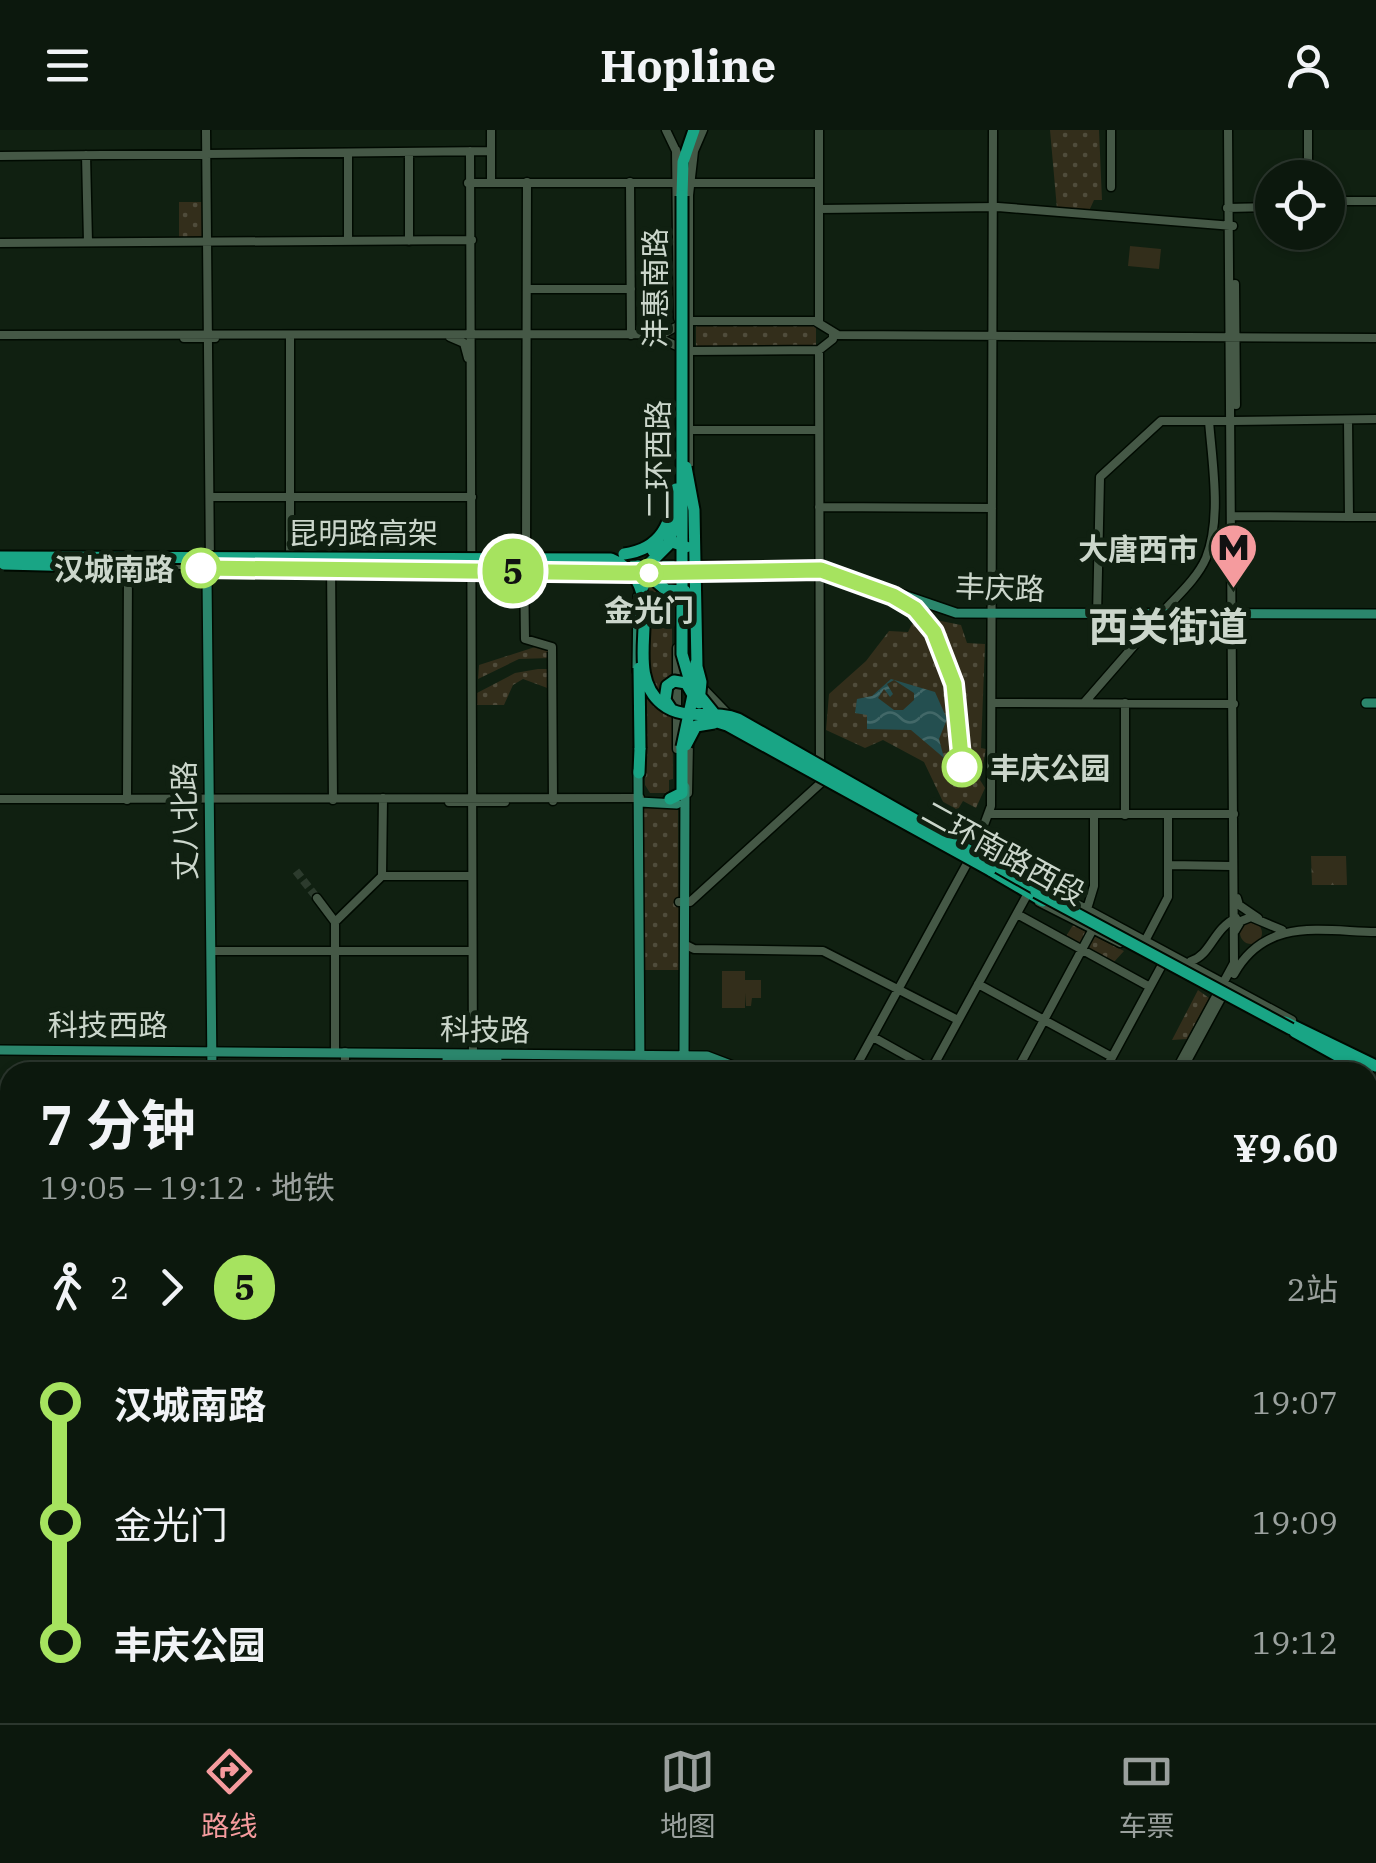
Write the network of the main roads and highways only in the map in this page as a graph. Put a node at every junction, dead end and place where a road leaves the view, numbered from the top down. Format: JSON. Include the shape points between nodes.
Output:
{"nodes":[{"id":1,"x":693,"y":135,"type":"edge"},
{"id":2,"x":684,"y":181,"type":"junction"},
{"id":3,"x":684,"y":466,"type":"junction"},
{"id":4,"x":676,"y":488,"type":"junction"},
{"id":5,"x":690,"y":552,"type":"road end"},
{"id":6,"x":624,"y":554,"type":"junction"},
{"id":7,"x":237,"y":555,"type":"dead end"},
{"id":8,"x":33,"y":557,"type":"junction"},
{"id":9,"x":552,"y":558,"type":"junction"},
{"id":10,"x":381,"y":559,"type":"junction"},
{"id":11,"x":526,"y":562,"type":"junction"},
{"id":12,"x":0,"y":563,"type":"edge"},
{"id":13,"x":210,"y":564,"type":"junction"},
{"id":14,"x":331,"y":567,"type":"junction"},
{"id":15,"x":167,"y":569,"type":"road end"},
{"id":16,"x":229,"y":569,"type":"junction"},
{"id":17,"x":638,"y":569,"type":"junction"},
{"id":18,"x":691,"y":570,"type":"junction"},
{"id":19,"x":643,"y":610,"type":"junction"},
{"id":20,"x":1376,"y":616,"type":"edge"},
{"id":21,"x":642,"y":666,"type":"joint"},
{"id":22,"x":697,"y":667,"type":"junction"},
{"id":23,"x":680,"y":713,"type":"junction"},
{"id":24,"x":681,"y":748,"type":"junction"},
{"id":25,"x":775,"y":748,"type":"junction"},
{"id":26,"x":638,"y":773,"type":"junction"},
{"id":27,"x":670,"y":799,"type":"road end"},
{"id":28,"x":640,"y":800,"type":"junction"},
{"id":29,"x":682,"y":815,"type":"junction"},
{"id":30,"x":990,"y":870,"type":"junction"},
{"id":31,"x":1036,"y":894,"type":"junction"},
{"id":32,"x":1074,"y":919,"type":"road end"},
{"id":33,"x":1097,"y":927,"type":"junction"},
{"id":34,"x":1163,"y":961,"type":"junction"},
{"id":35,"x":1211,"y":976,"type":"road end"},
{"id":36,"x":1222,"y":990,"type":"road end"},
{"id":37,"x":1322,"y":1043,"type":"junction"},
{"id":38,"x":0,"y":1052,"type":"edge"},
{"id":39,"x":214,"y":1052,"type":"junction"},
{"id":40,"x":640,"y":1059,"type":"edge"},
{"id":41,"x":683,"y":1060,"type":"edge"},
{"id":42,"x":214,"y":1062,"type":"edge"},
{"id":43,"x":728,"y":1062,"type":"edge"},
{"id":44,"x":1350,"y":1062,"type":"edge"},
{"id":45,"x":1367,"y":1062,"type":"edge"}],
"edges":[{"from":1,"to":2,"type":"highway","name":"二环西路"},
{"from":1,"to":2,"type":"highway"},
{"from":2,"to":3,"type":"highway","name":"二环西路","bridge":true},
{"from":3,"to":4,"type":"highway","bridge":true},
{"from":3,"to":18,"type":"highway","bridge":true,"via":[[694,510]]},
{"from":3,"to":25,"type":"highway","name":"二环西路","bridge":true,"via":[[690,670],[714,709]]},
{"from":4,"to":6,"type":"highway","bridge":true,"via":[[660,537]]},
{"from":4,"to":21,"type":"highway","bridge":true,"via":[[671,540],[643,572]]},
{"from":5,"to":18,"type":"main road"},
{"from":6,"to":9,"type":"highway","bridge":true},
{"from":6,"to":22,"type":"highway","bridge":true,"via":[[673,542],[689,550]]},
{"from":7,"to":10,"type":"highway","bridge":true},
{"from":8,"to":10,"type":"highway","name":"昆明路高架","bridge":true},
{"from":8,"to":12,"type":"highway","name":"昆明路高架","bridge":true},
{"from":8,"to":13,"type":"highway","bridge":true,"via":[[166,554]]},
{"from":9,"to":10,"type":"highway","name":"昆明路高架","bridge":true},
{"from":9,"to":23,"type":"highway","name":"昆明路高架","bridge":true,"via":[[611,559],[635,575],[645,602],[648,682],[661,704]]},
{"from":10,"to":11,"type":"highway","name":"昆明路高架","bridge":true},
{"from":10,"to":12,"type":"highway","name":"昆明路高架","bridge":true},
{"from":10,"to":16,"type":"highway","bridge":true},
{"from":11,"to":14,"type":"main road"},
{"from":11,"to":17,"type":"main road"},
{"from":11,"to":18,"type":"main road"},
{"from":11,"to":18,"type":"highway","bridge":true,"via":[[637,566],[675,593],[690,588]]},
{"from":11,"to":19,"type":"highway","name":"昆明路高架","bridge":true,"via":[[611,562],[636,580]]},
{"from":12,"to":15,"type":"highway","bridge":true},
{"from":13,"to":14,"type":"main road"},
{"from":13,"to":16,"type":"main road"},
{"from":13,"to":39,"type":"main road","name":"丈八北路"},
{"from":14,"to":16,"type":"main road"},
{"from":17,"to":18,"type":"main road"},
{"from":17,"to":26,"type":"main road"},
{"from":18,"to":20,"type":"main road","name":"丰庆路","via":[[818,568],[944,615]]},
{"from":18,"to":22,"type":"highway","bridge":true},
{"from":19,"to":25,"type":"highway","name":"昆明路高架","bridge":true,"via":[[644,675],[656,703]]},
{"from":19,"to":26,"type":"highway","bridge":true},
{"from":21,"to":28,"type":"main road"},
{"from":22,"to":24,"type":"highway","bridge":true,"via":[[702,693]]},
{"from":23,"to":24,"type":"highway","bridge":true,"via":[[664,698],[674,681],[693,693]]},
{"from":23,"to":31,"type":"highway","bridge":true,"via":[[738,719]]},
{"from":24,"to":25,"type":"highway","bridge":true,"via":[[692,729],[706,722]]},
{"from":24,"to":27,"type":"highway","via":[[682,793]]},
{"from":24,"to":29,"type":"main road"},
{"from":25,"to":30,"type":"highway","name":"昆明路高架","bridge":true},
{"from":25,"to":31,"type":"highway","name":"二环南路西段","bridge":true},
{"from":26,"to":28,"type":"main road"},
{"from":28,"to":29,"type":"main road","via":[[674,803]]},
{"from":28,"to":40,"type":"main road"},
{"from":29,"to":41,"type":"main road"},
{"from":30,"to":31,"type":"highway","bridge":true},
{"from":30,"to":32,"type":"highway","bridge":true},
{"from":31,"to":33,"type":"highway","name":"二环南路西段","bridge":true},
{"from":33,"to":34,"type":"highway","bridge":true},
{"from":33,"to":37,"type":"highway","name":"二环南路西段","bridge":true},
{"from":33,"to":37,"type":"highway","name":"二环南路西段","bridge":true},
{"from":34,"to":35,"type":"highway"},
{"from":34,"to":36,"type":"highway"},
{"from":37,"to":44,"type":"highway","name":"二环南路西段"},
{"from":37,"to":45,"type":"highway","name":"二环南路西段"},
{"from":38,"to":39,"type":"main road","name":"科技西路"},
{"from":39,"to":40,"type":"main road","name":"科技路"},
{"from":39,"to":42,"type":"main road","name":"丈八北路"},
{"from":40,"to":41,"type":"main road","name":"科技路"},
{"from":41,"to":43,"type":"main road","name":"科技路"}]}
